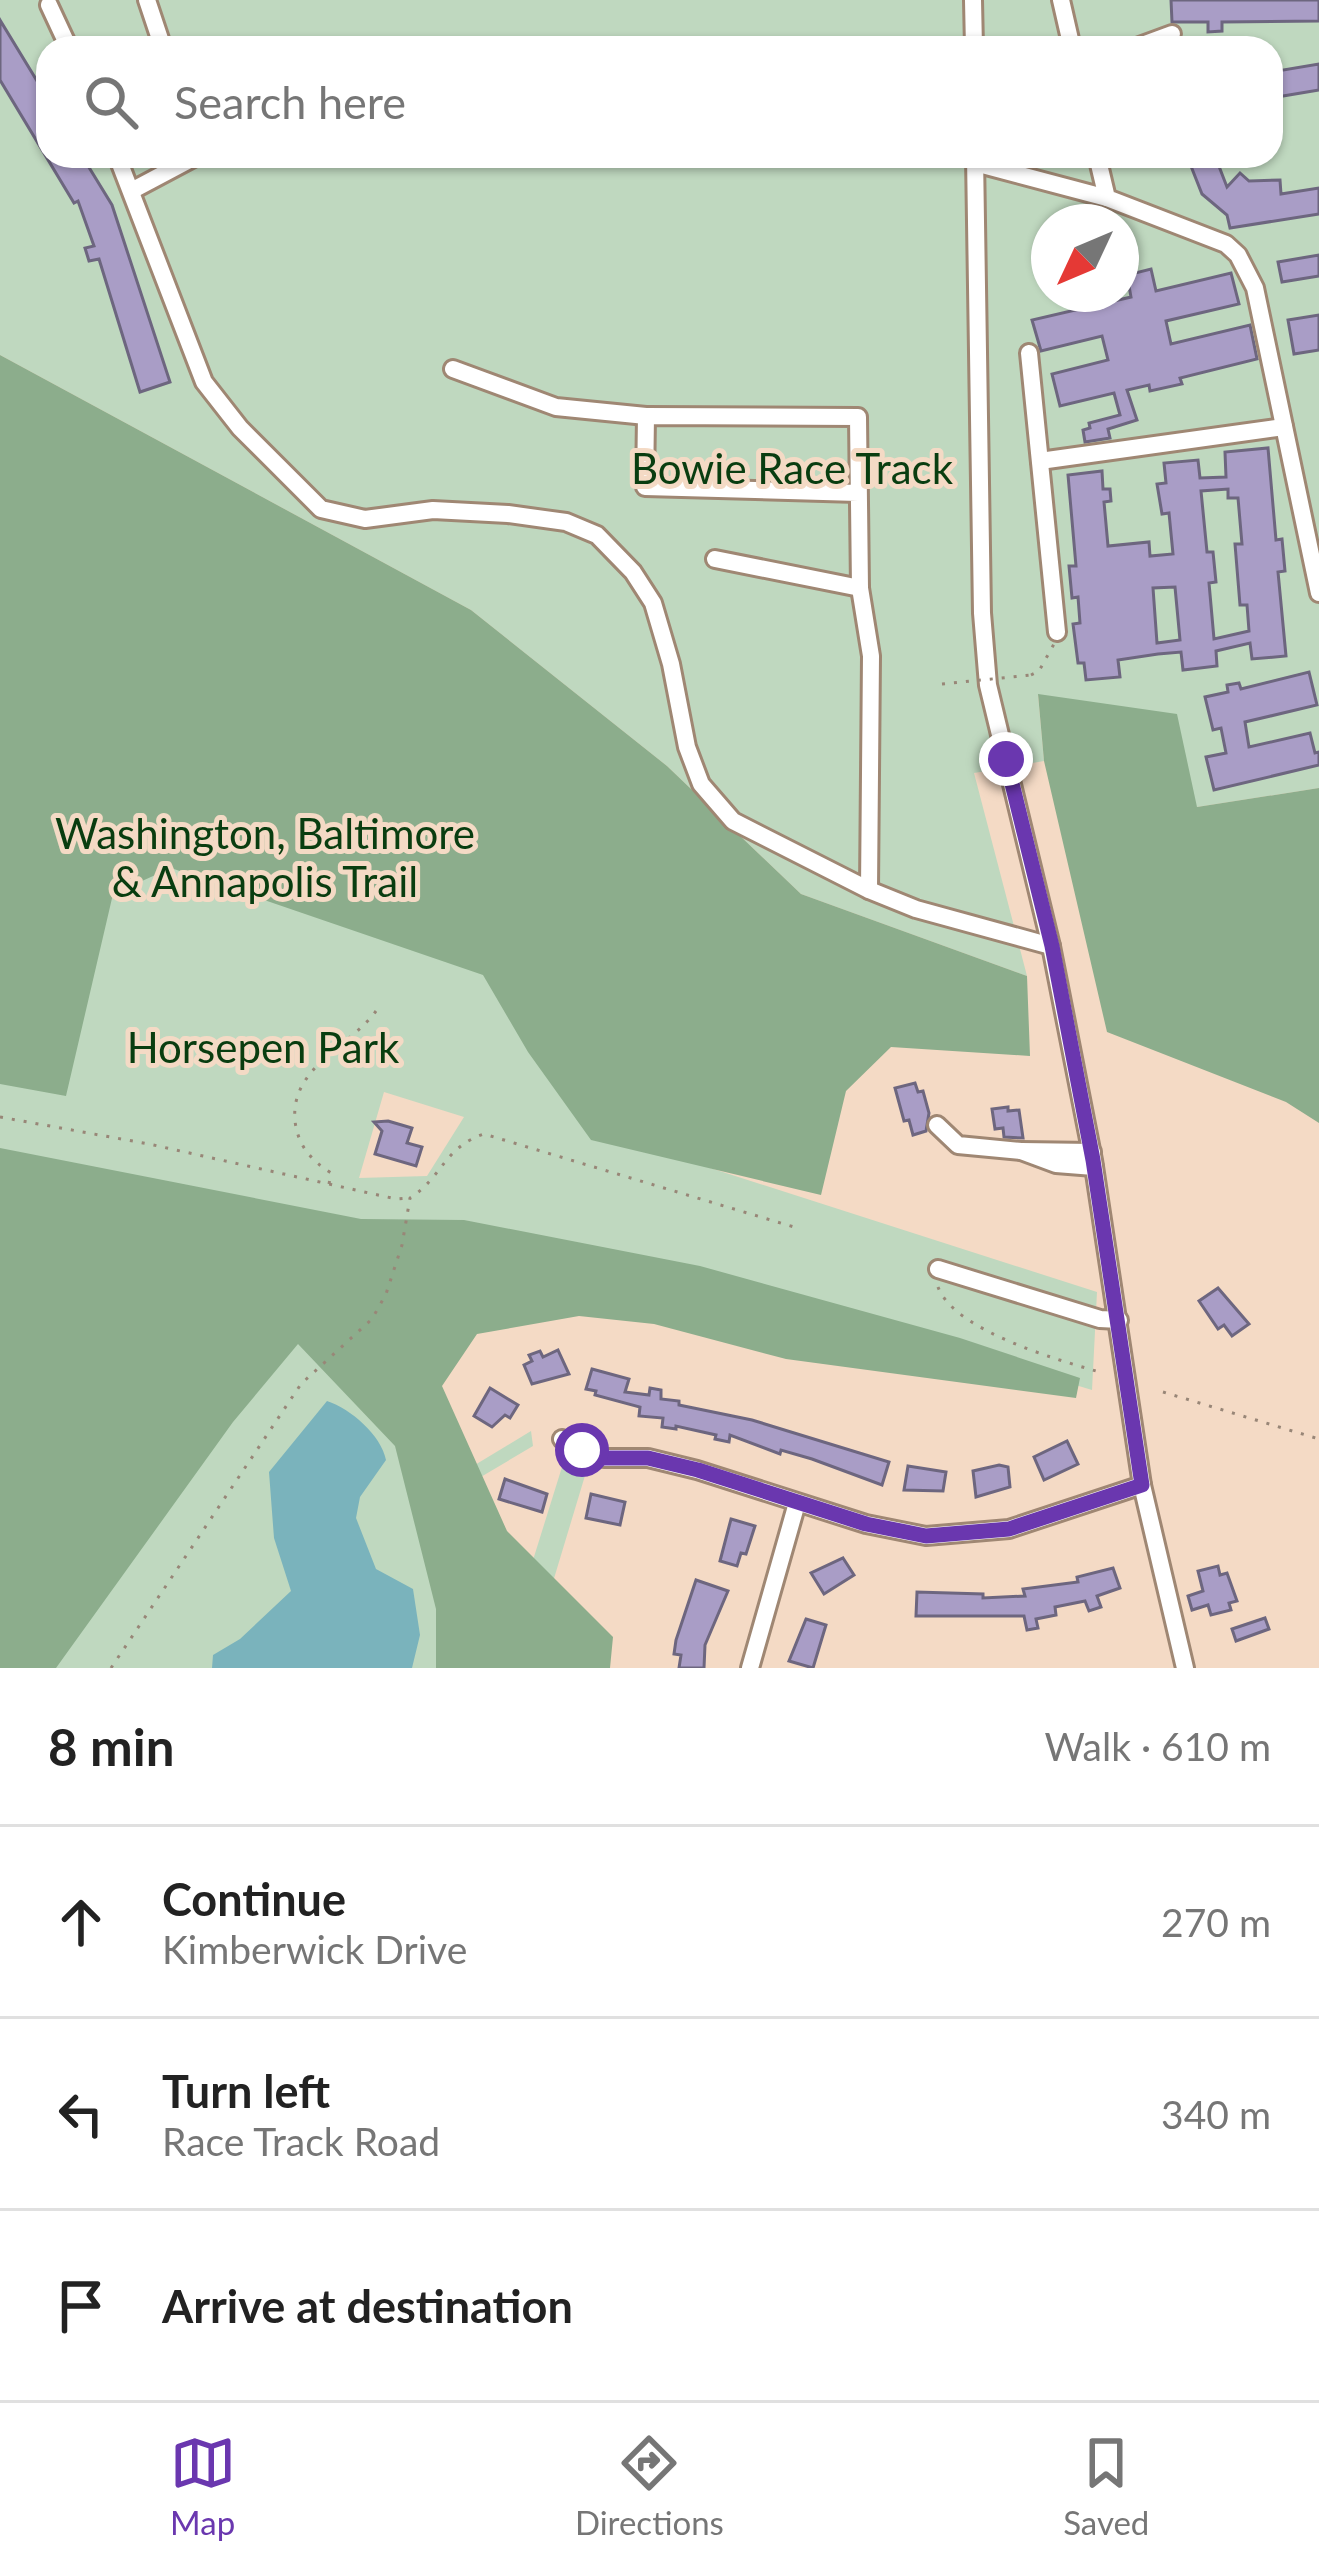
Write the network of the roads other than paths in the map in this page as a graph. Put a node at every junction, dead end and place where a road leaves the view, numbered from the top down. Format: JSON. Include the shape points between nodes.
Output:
{"nodes":[{"id":1,"x":147,"y":0,"type":"edge"},
{"id":2,"x":974,"y":0,"type":"edge"},
{"id":3,"x":1061,"y":0,"type":"edge"},
{"id":4,"x":50,"y":4,"type":"dead end"},
{"id":5,"x":1172,"y":34,"type":"dead end"},
{"id":6,"x":64,"y":36,"type":"edge"},
{"id":7,"x":160,"y":36,"type":"edge"},
{"id":8,"x":974,"y":36,"type":"edge"},
{"id":9,"x":1069,"y":36,"type":"edge"},
{"id":10,"x":1167,"y":36,"type":"edge"},
{"id":11,"x":123,"y":168,"type":"edge"},
{"id":12,"x":174,"y":168,"type":"edge"},
{"id":13,"x":975,"y":168,"type":"edge"},
{"id":14,"x":1005,"y":168,"type":"edge"},
{"id":15,"x":1100,"y":168,"type":"edge"},
{"id":16,"x":133,"y":190,"type":"junction"},
{"id":17,"x":1107,"y":198,"type":"junction"},
{"id":18,"x":1029,"y":353,"type":"dead end"},
{"id":19,"x":453,"y":369,"type":"dead end"},
{"id":20,"x":646,"y":416,"type":"junction"},
{"id":21,"x":1284,"y":427,"type":"junction"},
{"id":22,"x":1040,"y":461,"type":"junction"},
{"id":23,"x":858,"y":493,"type":"junction"},
{"id":24,"x":715,"y":559,"type":"dead end"},
{"id":25,"x":860,"y":588,"type":"junction"},
{"id":26,"x":1319,"y":593,"type":"edge"},
{"id":27,"x":1057,"y":632,"type":"road end"},
{"id":28,"x":869,"y":890,"type":"junction"},
{"id":29,"x":1052,"y":946,"type":"junction"},
{"id":30,"x":937,"y":1125,"type":"dead end"},
{"id":31,"x":1093,"y":1159,"type":"junction"},
{"id":32,"x":938,"y":1269,"type":"road end"},
{"id":33,"x":1119,"y":1320,"type":"junction"},
{"id":34,"x":562,"y":1439,"type":"dead end"},
{"id":35,"x":1142,"y":1485,"type":"junction"},
{"id":36,"x":797,"y":1503,"type":"junction"},
{"id":37,"x":750,"y":1668,"type":"edge"},
{"id":38,"x":1185,"y":1668,"type":"edge"}],
"edges":[{"from":1,"to":7,"type":"street"},
{"from":2,"to":8,"type":"street"},
{"from":3,"to":9,"type":"street"},
{"from":4,"to":6,"type":"street"},
{"from":5,"to":10,"type":"street"},
{"from":11,"to":16,"type":"street"},
{"from":12,"to":16,"type":"street"},
{"from":13,"to":29,"type":"street","via":[[985,659]]},
{"from":14,"to":17,"type":"street"},
{"from":15,"to":17,"type":"street"},
{"from":16,"to":28,"type":"street","via":[[205,382],[321,509],[365,519],[433,510],[508,514],[566,522],[608,543],[653,603],[688,747],[712,800],[747,829]]},
{"from":17,"to":21,"type":"street","via":[[1238,255],[1255,288]]},
{"from":18,"to":22,"type":"street"},
{"from":19,"to":20,"type":"street","via":[[556,407]]},
{"from":20,"to":23,"type":"street","via":[[645,487]]},
{"from":20,"to":23,"type":"street","via":[[858,417]]},
{"from":21,"to":22,"type":"street"},
{"from":21,"to":26,"type":"street"},
{"from":22,"to":27,"type":"street"},
{"from":23,"to":25,"type":"street"},
{"from":24,"to":25,"type":"street"},
{"from":25,"to":28,"type":"street","via":[[871,656]]},
{"from":28,"to":29,"type":"street"},
{"from":29,"to":31,"type":"street"},
{"from":30,"to":31,"type":"street","via":[[958,1145]]},
{"from":31,"to":33,"type":"street"},
{"from":32,"to":33,"type":"street"},
{"from":33,"to":35,"type":"street"},
{"from":34,"to":36,"type":"street","via":[[604,1458],[648,1458]]},
{"from":35,"to":36,"type":"street","via":[[1035,1522],[949,1537],[900,1533]]},
{"from":35,"to":38,"type":"street"},
{"from":36,"to":37,"type":"street"}]}
